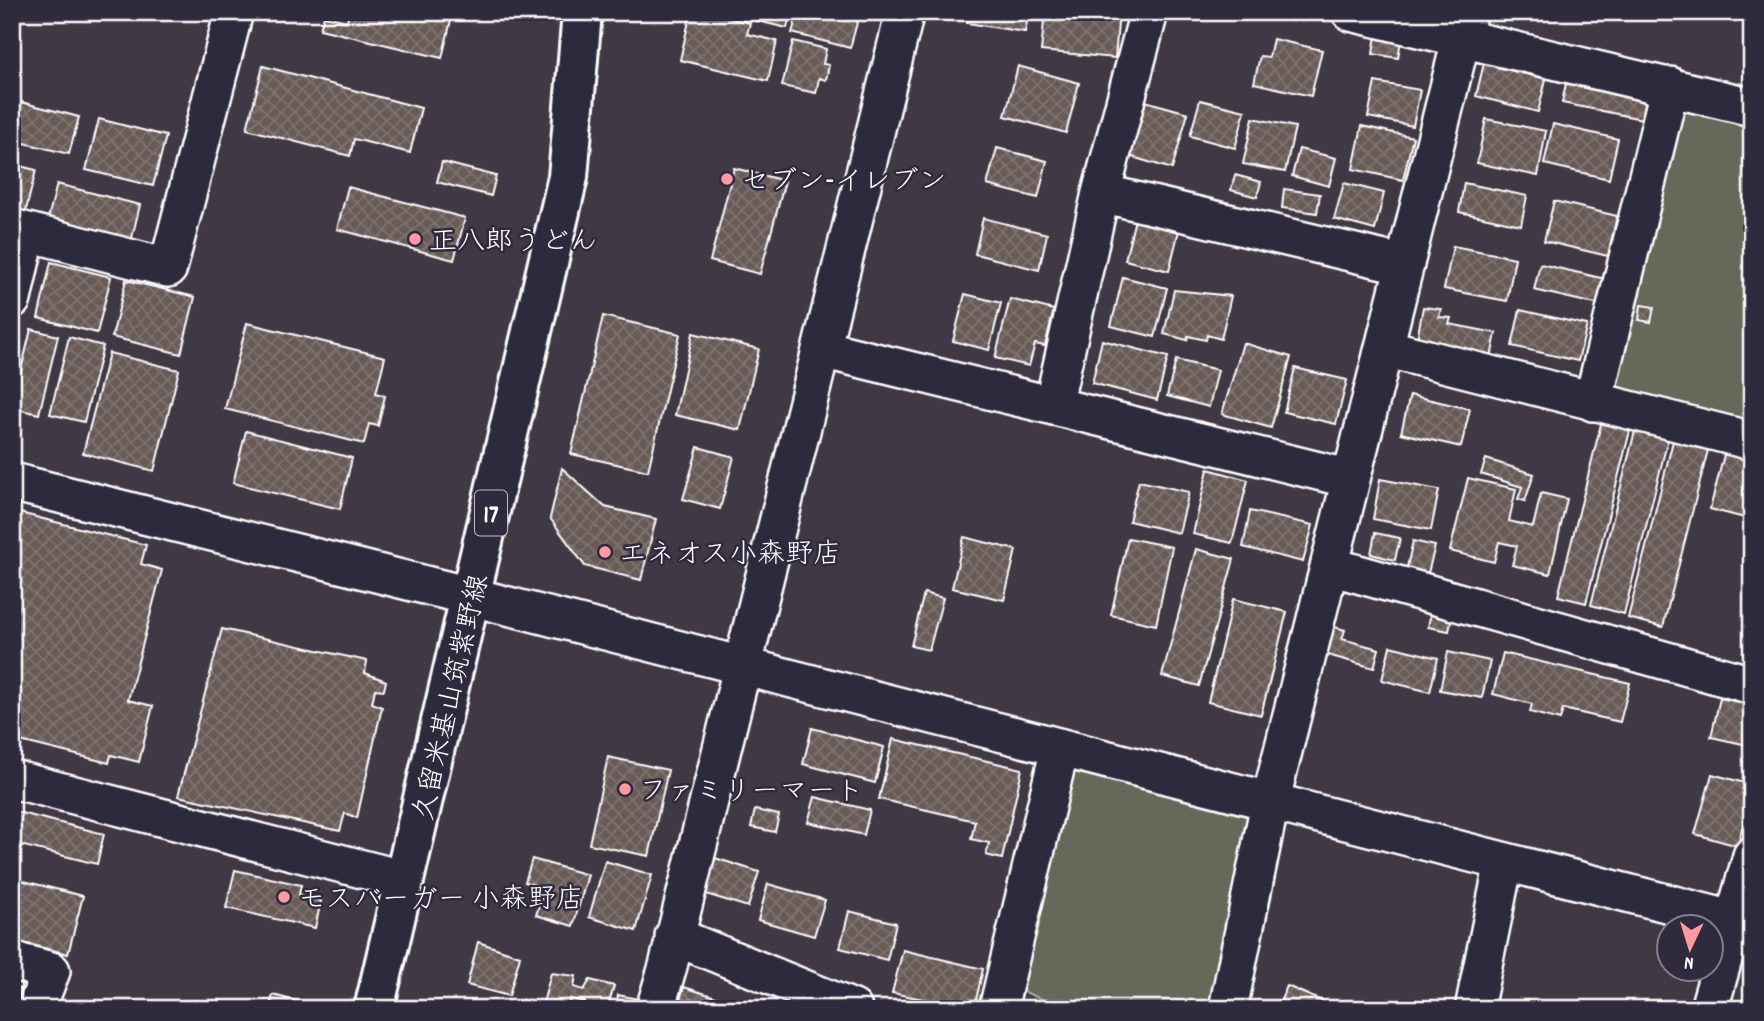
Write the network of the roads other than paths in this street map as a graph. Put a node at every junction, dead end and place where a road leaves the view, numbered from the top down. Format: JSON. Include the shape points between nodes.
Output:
{"nodes":[{"id":1,"x":234,"y":12,"type":"edge"},
{"id":2,"x":582,"y":12,"type":"edge"},
{"id":3,"x":905,"y":12,"type":"edge"},
{"id":4,"x":1149,"y":12,"type":"edge"},
{"id":5,"x":1351,"y":12,"type":"edge"},
{"id":6,"x":1465,"y":26,"type":"edge"},
{"id":7,"x":1670,"y":86,"type":"junction"},
{"id":8,"x":1752,"y":107,"type":"edge"},
{"id":9,"x":1101,"y":193,"type":"junction"},
{"id":10,"x":20,"y":230,"type":"edge"},
{"id":11,"x":1405,"y":265,"type":"junction"},
{"id":12,"x":12,"y":299,"type":"edge"},
{"id":13,"x":1384,"y":348,"type":"junction"},
{"id":14,"x":822,"y":349,"type":"junction"},
{"id":15,"x":1593,"y":402,"type":"junction"},
{"id":16,"x":1053,"y":406,"type":"junction"},
{"id":17,"x":1752,"y":441,"type":"edge"},
{"id":18,"x":1351,"y":480,"type":"junction"},
{"id":19,"x":12,"y":482,"type":"edge"},
{"id":20,"x":1330,"y":566,"type":"junction"},
{"id":21,"x":473,"y":597,"type":"junction"},
{"id":22,"x":741,"y":667,"type":"junction"},
{"id":23,"x":1752,"y":685,"type":"edge"},
{"id":24,"x":1060,"y":748,"type":"junction"},
{"id":25,"x":12,"y":779,"type":"edge"},
{"id":26,"x":1270,"y":803,"type":"junction"},
{"id":27,"x":1752,"y":856,"type":"edge"},
{"id":28,"x":1504,"y":862,"type":"junction"},
{"id":29,"x":405,"y":880,"type":"junction"},
{"id":30,"x":1743,"y":923,"type":"edge"},
{"id":31,"x":674,"y":936,"type":"junction"},
{"id":32,"x":12,"y":961,"type":"edge"},
{"id":33,"x":36,"y":1009,"type":"edge"},
{"id":34,"x":374,"y":1009,"type":"edge"},
{"id":35,"x":654,"y":1009,"type":"edge"},
{"id":36,"x":853,"y":1009,"type":"edge"},
{"id":37,"x":998,"y":1009,"type":"edge"},
{"id":38,"x":1228,"y":1009,"type":"edge"},
{"id":39,"x":1474,"y":1009,"type":"edge"},
{"id":40,"x":1709,"y":1009,"type":"edge"}],
"edges":[{"from":1,"to":10,"type":"street","via":[[168,268]]},
{"from":2,"to":21,"type":"main road","name":"久留米基山筑紫野線","number":"17","via":[[568,177]]},
{"from":3,"to":14,"type":"street"},
{"from":4,"to":9,"type":"street"},
{"from":5,"to":6,"type":"street"},
{"from":6,"to":7,"type":"street"},
{"from":6,"to":11,"type":"street"},
{"from":7,"to":8,"type":"street"},
{"from":7,"to":15,"type":"street"},
{"from":9,"to":11,"type":"street"},
{"from":9,"to":16,"type":"street"},
{"from":10,"to":12,"type":"street"},
{"from":11,"to":13,"type":"street"},
{"from":13,"to":15,"type":"street"},
{"from":13,"to":18,"type":"street"},
{"from":14,"to":16,"type":"street"},
{"from":14,"to":22,"type":"street"},
{"from":15,"to":17,"type":"street"},
{"from":16,"to":18,"type":"street"},
{"from":18,"to":20,"type":"street"},
{"from":19,"to":21,"type":"street"},
{"from":20,"to":23,"type":"street"},
{"from":20,"to":26,"type":"street"},
{"from":21,"to":22,"type":"street"},
{"from":21,"to":29,"type":"main road","name":"久留米基山筑紫野線","number":"17"},
{"from":22,"to":24,"type":"street"},
{"from":22,"to":31,"type":"street"},
{"from":24,"to":26,"type":"street"},
{"from":24,"to":37,"type":"street"},
{"from":25,"to":29,"type":"street"},
{"from":26,"to":28,"type":"street"},
{"from":26,"to":38,"type":"street"},
{"from":27,"to":30,"type":"street"},
{"from":28,"to":30,"type":"street"},
{"from":28,"to":39,"type":"street"},
{"from":29,"to":34,"type":"main road","name":"久留米基山筑紫野線","number":"17"},
{"from":30,"to":40,"type":"street"},
{"from":31,"to":35,"type":"street"},
{"from":31,"to":36,"type":"street"},
{"from":32,"to":33,"type":"street","via":[[51,971]]}]}
